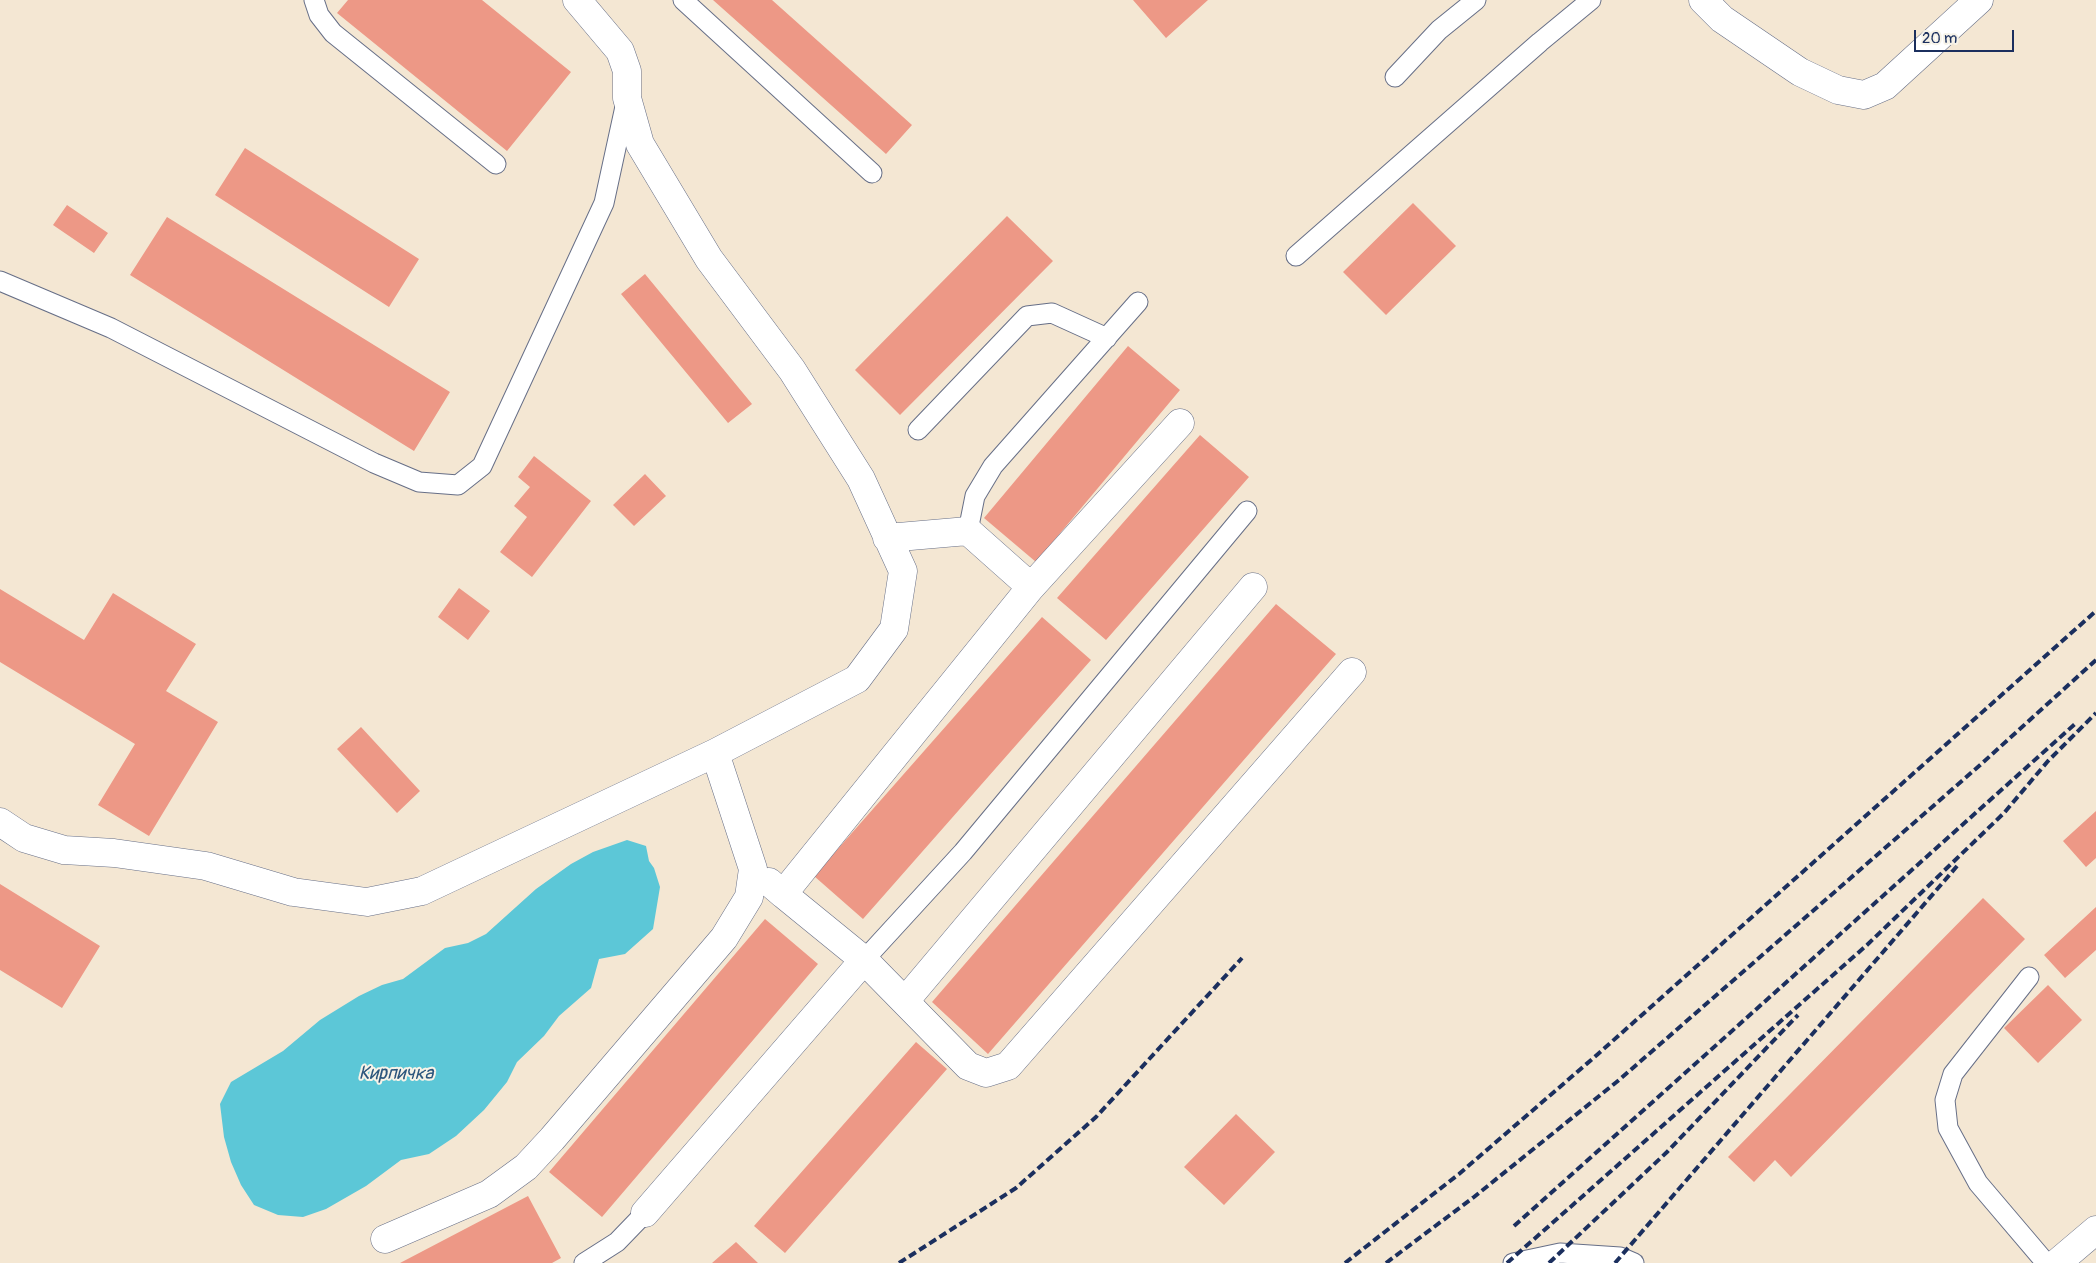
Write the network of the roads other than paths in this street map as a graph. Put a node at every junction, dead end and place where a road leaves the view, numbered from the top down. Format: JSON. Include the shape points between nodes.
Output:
{"nodes":[{"id":1,"x":314,"y":0,"type":"edge"},
{"id":2,"x":577,"y":0,"type":"edge"},
{"id":3,"x":683,"y":0,"type":"edge"},
{"id":4,"x":1476,"y":0,"type":"edge"},
{"id":5,"x":1591,"y":0,"type":"edge"},
{"id":6,"x":1703,"y":0,"type":"edge"},
{"id":7,"x":1979,"y":0,"type":"edge"},
{"id":8,"x":1395,"y":77,"type":"dead end"},
{"id":9,"x":627,"y":98,"type":"junction"},
{"id":10,"x":496,"y":164,"type":"dead end"},
{"id":11,"x":872,"y":173,"type":"dead end"},
{"id":12,"x":1296,"y":256,"type":"dead end"},
{"id":13,"x":0,"y":281,"type":"edge"},
{"id":14,"x":1138,"y":302,"type":"dead end"},
{"id":15,"x":1107,"y":338,"type":"junction"},
{"id":16,"x":1180,"y":423,"type":"dead end"},
{"id":17,"x":918,"y":430,"type":"dead end"},
{"id":18,"x":1247,"y":511,"type":"dead end"},
{"id":19,"x":968,"y":531,"type":"junction"},
{"id":20,"x":887,"y":538,"type":"junction"},
{"id":21,"x":1254,"y":586,"type":"dead end"},
{"id":22,"x":1031,"y":587,"type":"junction"},
{"id":23,"x":1352,"y":672,"type":"dead end"},
{"id":24,"x":715,"y":753,"type":"junction"},
{"id":25,"x":0,"y":822,"type":"edge"},
{"id":26,"x":753,"y":869,"type":"junction"},
{"id":27,"x":783,"y":894,"type":"junction"},
{"id":28,"x":864,"y":960,"type":"junction"},
{"id":29,"x":2029,"y":977,"type":"dead end"},
{"id":30,"x":905,"y":1001,"type":"junction"},
{"id":31,"x":645,"y":1213,"type":"joint"},
{"id":32,"x":2096,"y":1230,"type":"edge"},
{"id":33,"x":386,"y":1239,"type":"dead end"},
{"id":34,"x":584,"y":1263,"type":"edge"},
{"id":35,"x":1513,"y":1263,"type":"edge"},
{"id":36,"x":1634,"y":1263,"type":"edge"},
{"id":37,"x":2046,"y":1263,"type":"edge"},
{"id":38,"x":2057,"y":1263,"type":"edge"}],
"edges":[{"from":1,"to":10,"type":"lane","via":[[319,15],[332,33]]},
{"from":2,"to":9,"type":"street","via":[[620,51],[627,71]]},
{"from":3,"to":11,"type":"lane"},
{"from":4,"to":8,"type":"lane","via":[[1439,30]]},
{"from":5,"to":12,"type":"lane"},
{"from":6,"to":7,"type":"street","via":[[1722,19],[1800,72],[1838,90],[1864,95],[1885,86]]},
{"from":9,"to":13,"type":"lane","via":[[604,203],[482,466],[458,485],[419,482],[374,463],[111,328]]},
{"from":9,"to":20,"type":"street","via":[[640,144],[709,259],[792,370],[855,470]]},
{"from":14,"to":15,"type":"lane"},
{"from":15,"to":17,"type":"lane","via":[[1052,313],[1027,316]]},
{"from":15,"to":19,"type":"lane","via":[[993,466],[975,496]]},
{"from":16,"to":22,"type":"street"},
{"from":18,"to":28,"type":"lane","via":[[963,852]]},
{"from":19,"to":20,"type":"street"},
{"from":19,"to":22,"type":"street"},
{"from":20,"to":24,"type":"street","via":[[903,571],[894,629],[857,680]]},
{"from":21,"to":30,"type":"street"},
{"from":22,"to":27,"type":"street"},
{"from":23,"to":30,"type":"street","via":[[1008,1066],[986,1073],[968,1066]]},
{"from":24,"to":25,"type":"street","via":[[422,891],[367,902],[293,892],[206,866],[114,853],[64,850],[24,838]]},
{"from":24,"to":26,"type":"street"},
{"from":26,"to":27,"type":"street"},
{"from":26,"to":33,"type":"street","via":[[749,897],[724,938],[526,1167],[489,1194]]},
{"from":27,"to":28,"type":"street"},
{"from":28,"to":30,"type":"street"},
{"from":28,"to":31,"type":"street"},
{"from":29,"to":37,"type":"lane","via":[[1953,1074],[1945,1100],[1948,1128],[1978,1183]]},
{"from":31,"to":34,"type":"lane","via":[[617,1242]]},
{"from":32,"to":38,"type":"street"},
{"from":35,"to":36,"type":"lane","via":[[1560,1253],[1620,1257]]}]}
